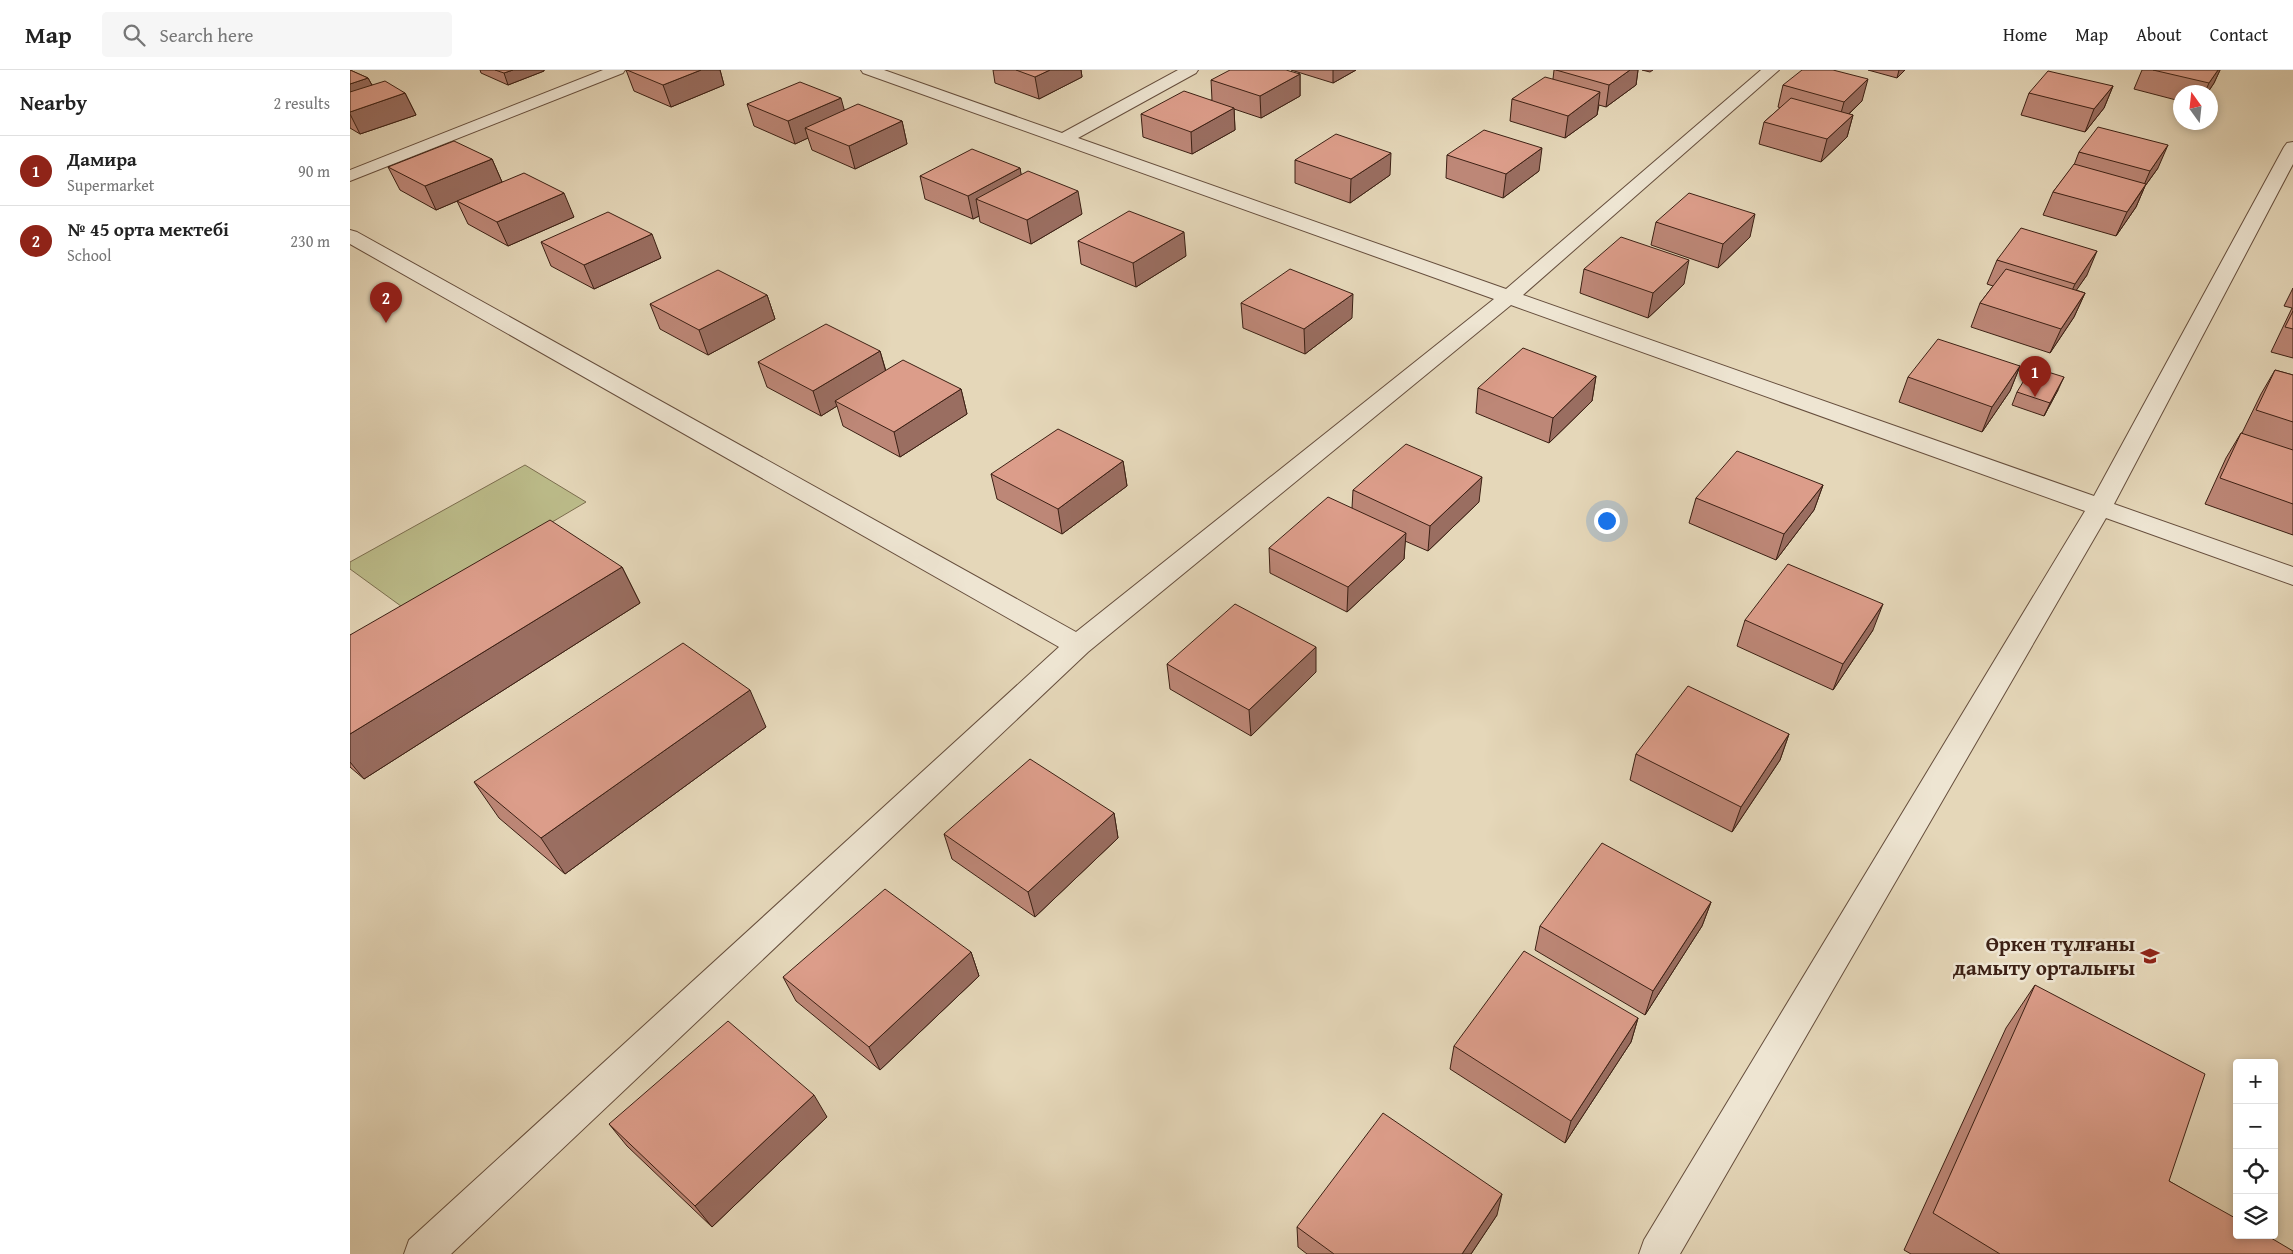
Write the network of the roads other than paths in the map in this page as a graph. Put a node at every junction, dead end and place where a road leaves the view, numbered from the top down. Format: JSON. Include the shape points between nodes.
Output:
{"nodes":[{"id":1,"x":617,"y":70,"type":"edge"},
{"id":2,"x":870,"y":70,"type":"edge"},
{"id":3,"x":1190,"y":70,"type":"edge"},
{"id":4,"x":1772,"y":70,"type":"edge"},
{"id":5,"x":1063,"y":139,"type":"junction"},
{"id":6,"x":2293,"y":147,"type":"edge"},
{"id":7,"x":350,"y":176,"type":"edge"},
{"id":8,"x":350,"y":236,"type":"edge"},
{"id":9,"x":1509,"y":297,"type":"junction"},
{"id":10,"x":2100,"y":507,"type":"junction"},
{"id":11,"x":2293,"y":576,"type":"edge"},
{"id":12,"x":1078,"y":645,"type":"junction"},
{"id":13,"x":423,"y":1254,"type":"edge"},
{"id":14,"x":1658,"y":1254,"type":"edge"}],
"edges":[{"from":1,"to":7,"type":"street"},
{"from":2,"to":5,"type":"street"},
{"from":3,"to":5,"type":"street"},
{"from":4,"to":9,"type":"street"},
{"from":5,"to":9,"type":"street"},
{"from":6,"to":10,"type":"street"},
{"from":8,"to":12,"type":"street"},
{"from":9,"to":10,"type":"street"},
{"from":9,"to":12,"type":"street"},
{"from":10,"to":11,"type":"street"},
{"from":10,"to":14,"type":"street"},
{"from":12,"to":13,"type":"street"}]}
